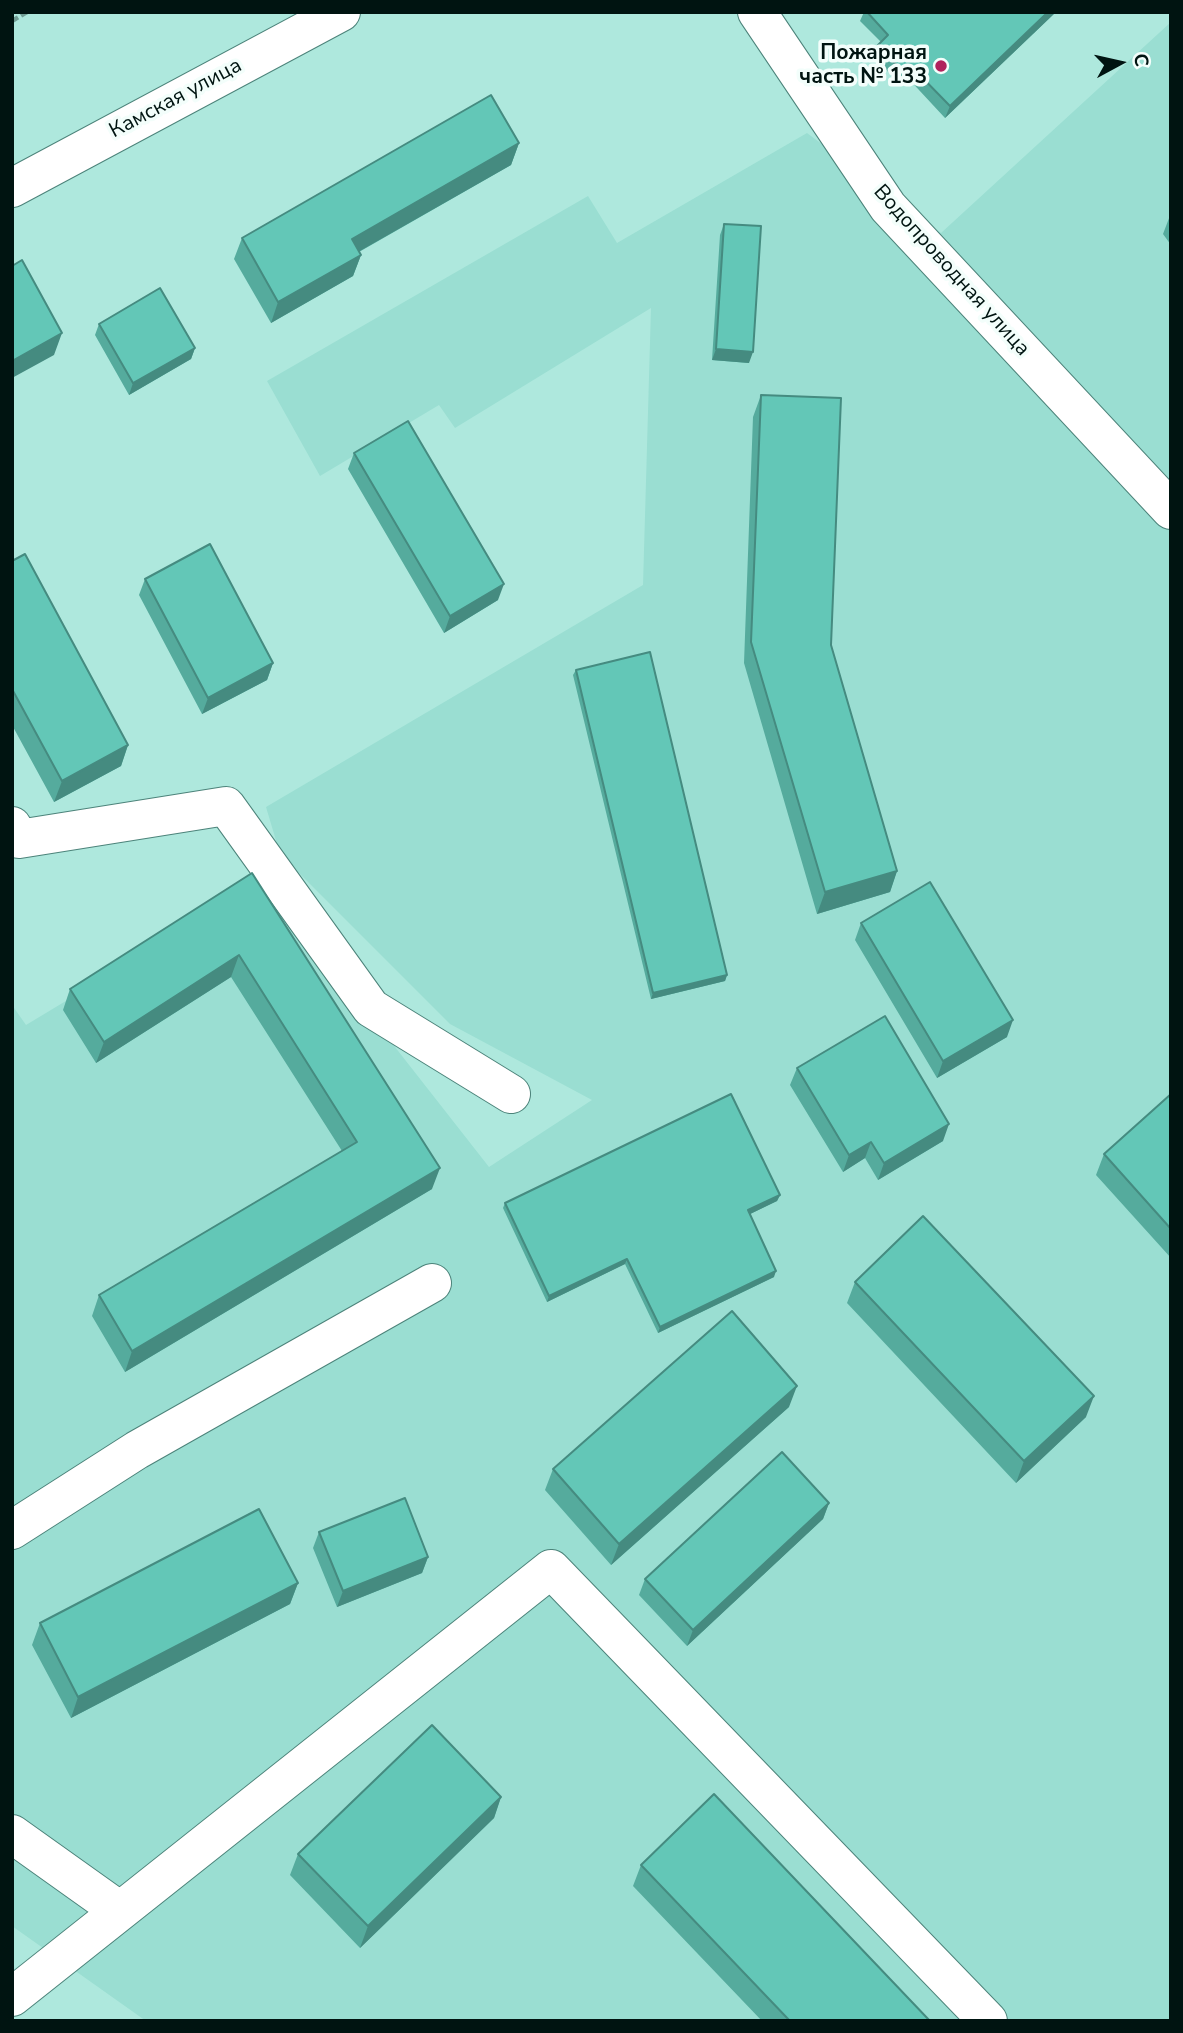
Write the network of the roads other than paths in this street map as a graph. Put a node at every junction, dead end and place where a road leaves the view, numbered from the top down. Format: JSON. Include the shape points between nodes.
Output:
{"nodes":[{"id":1,"x":341,"y":12,"type":"edge"},
{"id":2,"x":757,"y":12,"type":"edge"},
{"id":3,"x":12,"y":188,"type":"edge"},
{"id":4,"x":1171,"y":510,"type":"edge"},
{"id":5,"x":12,"y":827,"type":"edge"},
{"id":6,"x":512,"y":1094,"type":"dead end"},
{"id":7,"x":432,"y":1283,"type":"dead end"},
{"id":8,"x":12,"y":1530,"type":"edge"},
{"id":9,"x":12,"y":1833,"type":"edge"},
{"id":10,"x":120,"y":1912,"type":"junction"},
{"id":11,"x":12,"y":1997,"type":"edge"},
{"id":12,"x":988,"y":2021,"type":"edge"}],
"edges":[{"from":1,"to":3,"type":"street","name":"Камская улица"},
{"from":2,"to":4,"type":"street","name":"Водопроводная улица","via":[[888,207]]},
{"from":5,"to":6,"type":"street","via":[[19,839],[226,806],[371,1008]]},
{"from":7,"to":8,"type":"street","via":[[137,1450]]},
{"from":9,"to":10,"type":"street"},
{"from":10,"to":11,"type":"street"},
{"from":10,"to":12,"type":"street","via":[[551,1569]]}]}
